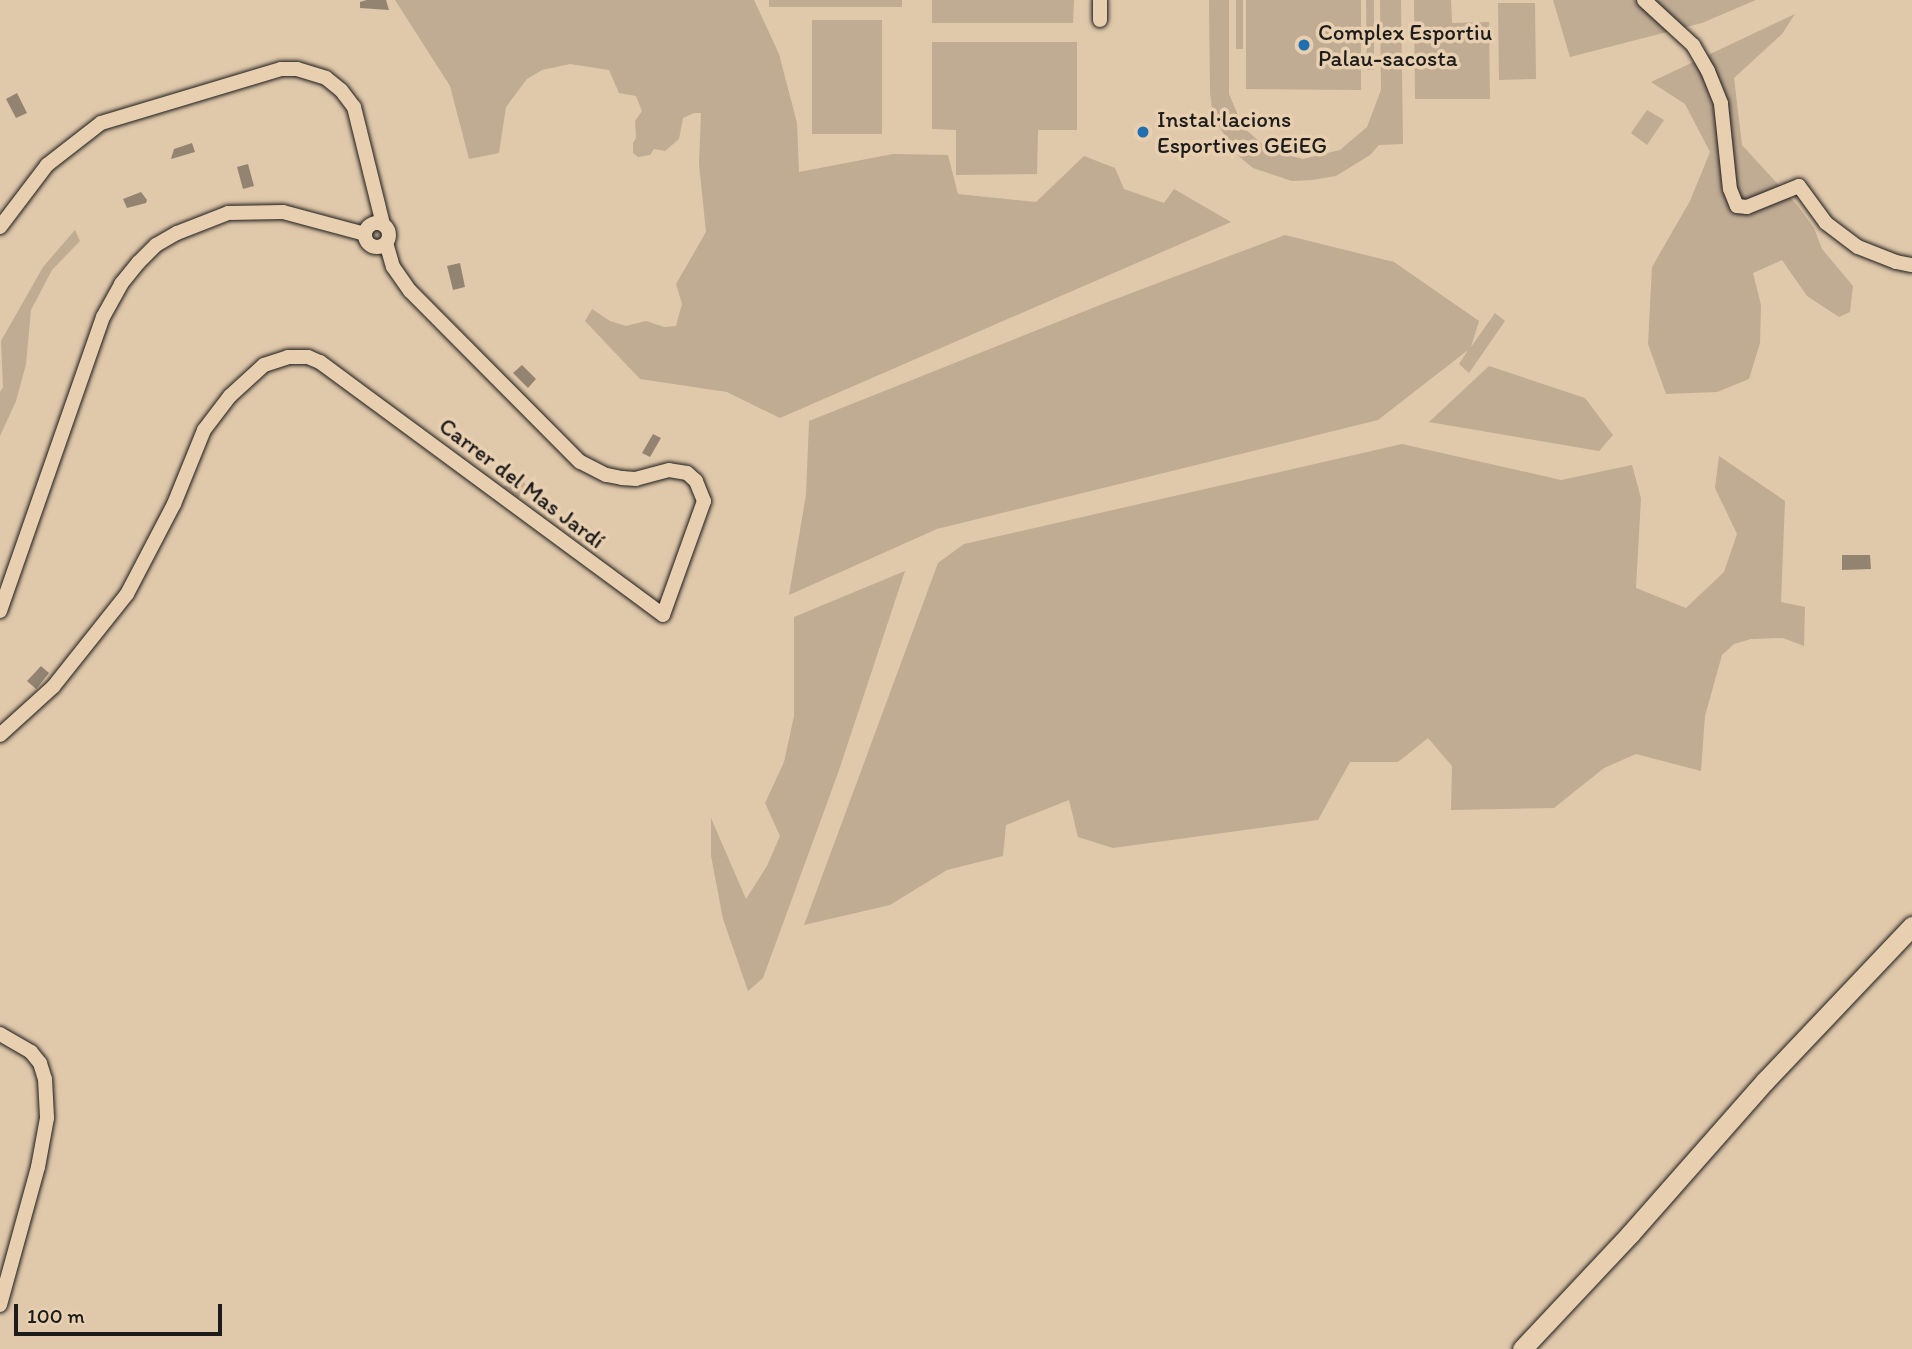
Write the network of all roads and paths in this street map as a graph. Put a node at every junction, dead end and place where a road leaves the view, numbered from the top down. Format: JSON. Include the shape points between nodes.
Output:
{"nodes":[{"id":1,"x":1100,"y":0,"type":"edge"},
{"id":2,"x":1645,"y":1,"type":"edge"},
{"id":3,"x":1100,"y":20,"type":"dead end"},
{"id":4,"x":383,"y":224,"type":"junction"},
{"id":5,"x":0,"y":227,"type":"edge"},
{"id":6,"x":365,"y":234,"type":"junction"},
{"id":7,"x":386,"y":243,"type":"junction"},
{"id":8,"x":1912,"y":265,"type":"edge"},
{"id":9,"x":0,"y":611,"type":"edge"},
{"id":10,"x":0,"y":735,"type":"edge"},
{"id":11,"x":1912,"y":926,"type":"edge"},
{"id":12,"x":4,"y":1035,"type":"edge"},
{"id":13,"x":0,"y":1305,"type":"edge"},
{"id":14,"x":1522,"y":1349,"type":"edge"}],
"edges":[{"from":1,"to":3,"type":"street"},
{"from":2,"to":8,"type":"street","via":[[1693,45],[1708,71],[1721,104],[1730,189],[1737,206],[1747,207],[1799,186],[1826,223],[1858,247]]},
{"from":4,"to":5,"type":"street","via":[[354,107],[326,78],[281,69],[101,123],[47,165]]},
{"from":4,"to":6,"type":"street","via":[[373,223]]},
{"from":4,"to":7,"type":"street","via":[[390,235]]},
{"from":6,"to":7,"type":"street","via":[[373,246]]},
{"from":6,"to":9,"type":"street","via":[[283,212],[229,213],[177,233],[139,262],[103,317]]},
{"from":7,"to":10,"type":"street","name":"Carrer del Mas Jardí","via":[[393,267],[410,291],[580,462],[622,478],[669,470],[687,473],[696,481],[704,501],[663,615],[320,362],[288,356],[264,365],[230,396],[204,430],[174,504],[127,594],[53,687]]},
{"from":11,"to":14,"type":"highway"},
{"from":12,"to":13,"type":"street","via":[[40,1063],[47,1118]]}]}
